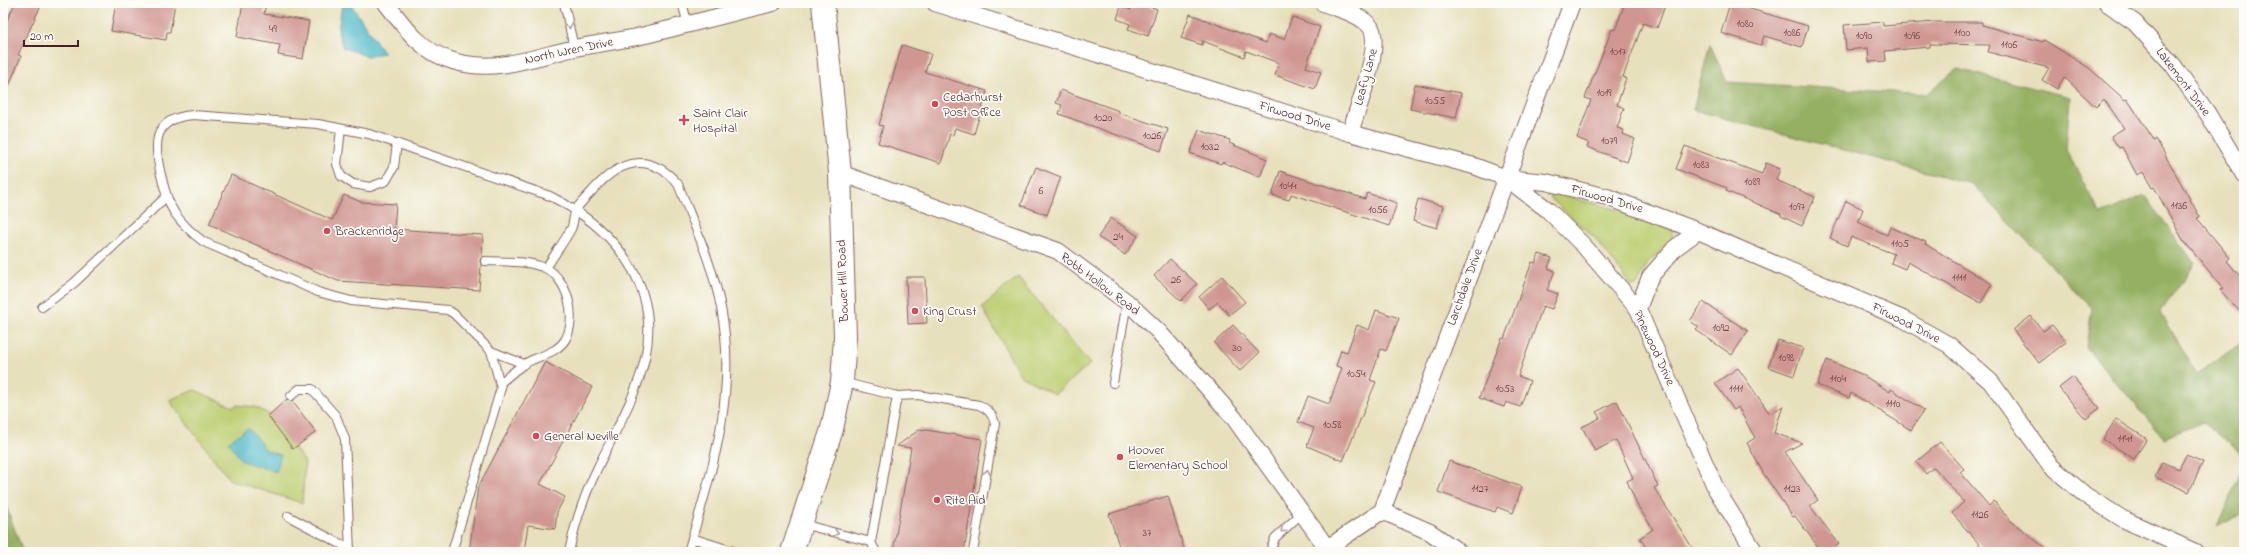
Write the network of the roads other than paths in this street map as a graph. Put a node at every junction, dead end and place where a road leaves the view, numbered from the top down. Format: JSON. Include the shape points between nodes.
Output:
{"nodes":[{"id":1,"x":386,"y":3,"type":"edge"},
{"id":2,"x":564,"y":3,"type":"edge"},
{"id":3,"x":682,"y":3,"type":"edge"},
{"id":4,"x":773,"y":3,"type":"edge"},
{"id":5,"x":823,"y":3,"type":"edge"},
{"id":6,"x":935,"y":3,"type":"edge"},
{"id":7,"x":1322,"y":3,"type":"edge"},
{"id":8,"x":1572,"y":3,"type":"edge"},
{"id":9,"x":2107,"y":3,"type":"edge"},
{"id":10,"x":688,"y":24,"type":"junction"},
{"id":11,"x":574,"y":48,"type":"junction"},
{"id":12,"x":341,"y":129,"type":"junction"},
{"id":13,"x":1350,"y":133,"type":"junction"},
{"id":14,"x":397,"y":143,"type":"junction"},
{"id":15,"x":840,"y":174,"type":"junction"},
{"id":16,"x":2244,"y":175,"type":"edge"},
{"id":17,"x":1506,"y":178,"type":"junction"},
{"id":18,"x":167,"y":196,"type":"junction"},
{"id":19,"x":576,"y":209,"type":"junction"},
{"id":20,"x":1698,"y":231,"type":"junction"},
{"id":21,"x":485,"y":261,"type":"dead end"},
{"id":22,"x":546,"y":268,"type":"junction"},
{"id":23,"x":1127,"y":302,"type":"junction"},
{"id":24,"x":42,"y":307,"type":"dead end"},
{"id":25,"x":1638,"y":309,"type":"junction"},
{"id":26,"x":491,"y":351,"type":"junction"},
{"id":27,"x":524,"y":364,"type":"junction"},
{"id":28,"x":842,"y":382,"type":"junction"},
{"id":29,"x":500,"y":383,"type":"junction"},
{"id":30,"x":1113,"y":383,"type":"dead end"},
{"id":31,"x":291,"y":396,"type":"dead end"},
{"id":32,"x":897,"y":396,"type":"junction"},
{"id":33,"x":1382,"y":511,"type":"junction"},
{"id":34,"x":1302,"y":513,"type":"junction"},
{"id":35,"x":288,"y":516,"type":"dead end"},
{"id":36,"x":802,"y":524,"type":"junction"},
{"id":37,"x":692,"y":538,"type":"junction"},
{"id":38,"x":871,"y":542,"type":"junction"},
{"id":39,"x":1329,"y":549,"type":"edge"},
{"id":40,"x":350,"y":550,"type":"edge"},
{"id":41,"x":452,"y":552,"type":"edge"},
{"id":42,"x":569,"y":552,"type":"edge"},
{"id":43,"x":688,"y":552,"type":"edge"},
{"id":44,"x":736,"y":552,"type":"edge"},
{"id":45,"x":792,"y":552,"type":"edge"},
{"id":46,"x":876,"y":552,"type":"edge"},
{"id":47,"x":973,"y":552,"type":"edge"},
{"id":48,"x":1270,"y":552,"type":"edge"},
{"id":49,"x":1459,"y":552,"type":"edge"},
{"id":50,"x":1755,"y":552,"type":"edge"},
{"id":51,"x":2196,"y":552,"type":"edge"}],
"edges":[{"from":1,"to":11,"type":"street","name":"North Wren Drive","via":[[410,34],[428,50],[452,61],[475,67],[502,66]]},
{"from":2,"to":11,"type":"lane","one_way":true},
{"from":3,"to":10,"type":"lane"},
{"from":4,"to":10,"type":"street","name":"North Wren Drive"},
{"from":5,"to":15,"type":"main road","name":"Bower Hill Road"},
{"from":6,"to":13,"type":"street","name":"Firwood Drive"},
{"from":7,"to":13,"type":"street","name":"Leafy Lane","via":[[1355,15],[1370,26],[1375,39],[1374,54]]},
{"from":8,"to":17,"type":"street","name":"Larchdale Drive"},
{"from":9,"to":16,"type":"street","name":"Lakemont Drive","via":[[2135,23],[2173,65],[2208,114]]},
{"from":10,"to":11,"type":"street","name":"North Wren Drive","via":[[636,37]]},
{"from":12,"to":14,"type":"lane"},
{"from":12,"to":14,"type":"lane","via":[[337,164],[341,176],[353,184],[370,187],[386,181],[394,167]]},
{"from":12,"to":18,"type":"lane","via":[[318,124],[181,116],[170,121],[162,129],[157,140],[155,152]]},
{"from":13,"to":17,"type":"street","name":"Firwood Drive","via":[[1474,166]]},
{"from":14,"to":19,"type":"lane","via":[[550,196]]},
{"from":15,"to":23,"type":"street","name":"Robb Hollow Road","via":[[1058,251]]},
{"from":15,"to":28,"type":"main road","name":"Bower Hill Road","via":[[845,336]]},
{"from":17,"to":20,"type":"street","name":"Firwood Drive","via":[[1546,182],[1607,197]]},
{"from":17,"to":25,"type":"street","name":"Pinewood Drive","via":[[1548,210],[1584,246]]},
{"from":17,"to":33,"type":"street","name":"Larchdale Drive"},
{"from":18,"to":24,"type":"lane","via":[[74,283]]},
{"from":18,"to":26,"type":"lane","via":[[174,212],[204,242],[318,292],[351,301],[448,310]]},
{"from":19,"to":22,"type":"lane","via":[[571,228]]},
{"from":19,"to":37,"type":"lane","via":[[615,169],[628,164],[643,163],[656,166],[678,184],[710,268],[721,308],[726,346],[725,409],[720,438]]},
{"from":19,"to":42,"type":"lane","via":[[607,234],[626,258],[641,285],[648,310],[650,333],[644,365],[631,401],[582,502]]},
{"from":20,"to":25,"type":"street","via":[[1675,248],[1650,277]]},
{"from":20,"to":51,"type":"street","name":"Firwood Drive","via":[[1903,319],[1950,345],[1991,382],[2051,466],[2085,495],[2123,519]]},
{"from":21,"to":22,"type":"lane","via":[[525,263]]},
{"from":22,"to":27,"type":"lane","via":[[558,279],[566,293],[571,308],[571,324],[565,340],[552,352]]},
{"from":23,"to":30,"type":"lane"},
{"from":23,"to":34,"type":"street","name":"Robb Hollow Road","via":[[1158,331],[1234,418]]},
{"from":25,"to":50,"type":"street","name":"Pinewood Drive","via":[[1716,489]]},
{"from":26,"to":27,"type":"lane"},
{"from":26,"to":29,"type":"lane"},
{"from":27,"to":29,"type":"lane"},
{"from":28,"to":32,"type":"lane"},
{"from":28,"to":36,"type":"main road","name":"Bower Hill Road","via":[[832,429]]},
{"from":29,"to":41,"type":"lane"},
{"from":31,"to":40,"type":"lane","via":[[299,389],[312,388],[336,416],[344,439]]},
{"from":32,"to":38,"type":"lane"},
{"from":47,"to":32,"type":"lane","one_way":true,"via":[[995,424],[994,417],[985,408],[918,395]]},
{"from":33,"to":39,"type":"street"},
{"from":33,"to":49,"type":"street","via":[[1430,532]]},
{"from":34,"to":39,"type":"street","name":"Robb Hollow Road"},
{"from":34,"to":48,"type":"lane","one_way":true,"via":[[1275,538]]},
{"from":35,"to":40,"type":"lane"},
{"from":36,"to":38,"type":"lane","one_way":true},
{"from":36,"to":45,"type":"main road","name":"Bower Hill Road"},
{"from":37,"to":43,"type":"lane"},
{"from":37,"to":44,"type":"lane"},
{"from":38,"to":46,"type":"lane"}]}
